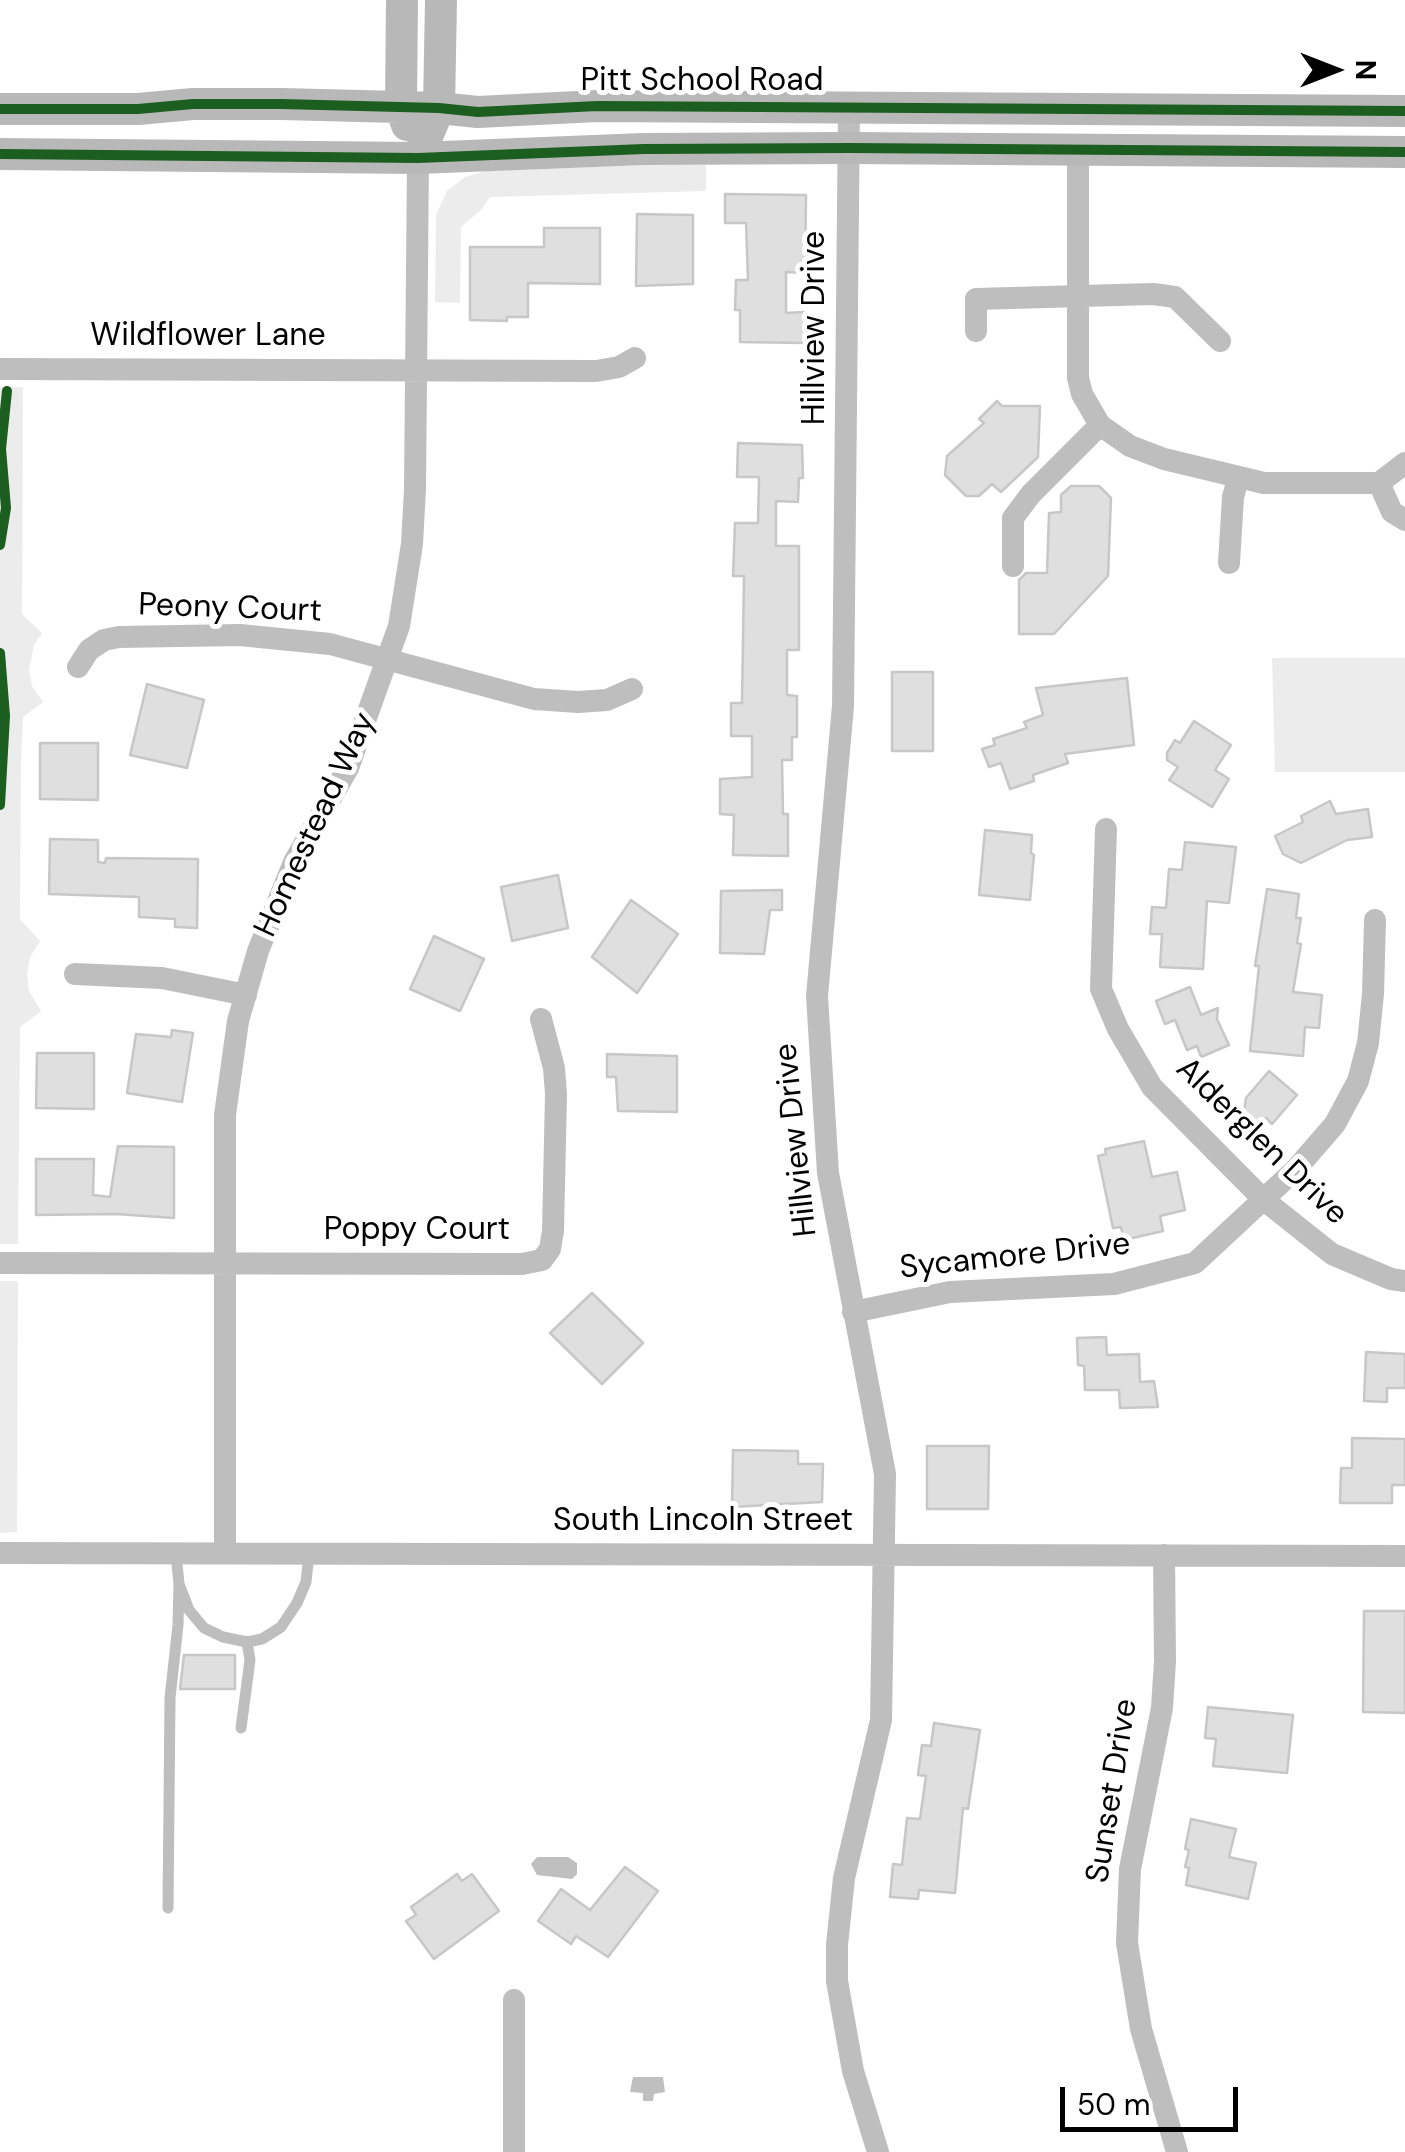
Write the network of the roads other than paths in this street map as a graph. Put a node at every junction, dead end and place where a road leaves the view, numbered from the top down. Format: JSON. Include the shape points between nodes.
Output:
{"nodes":[{"id":1,"x":402,"y":0,"type":"edge"},
{"id":2,"x":441,"y":0,"type":"edge"},
{"id":3,"x":401,"y":107,"type":"junction"},
{"id":4,"x":849,"y":107,"type":"junction"},
{"id":5,"x":440,"y":108,"type":"junction"},
{"id":6,"x":0,"y":109,"type":"edge"},
{"id":7,"x":1405,"y":110,"type":"edge"},
{"id":8,"x":849,"y":148,"type":"junction"},
{"id":9,"x":1078,"y":148,"type":"junction"},
{"id":10,"x":1405,"y":152,"type":"edge"},
{"id":11,"x":0,"y":154,"type":"edge"},
{"id":12,"x":418,"y":158,"type":"junction"},
{"id":13,"x":1076,"y":298,"type":"junction"},
{"id":14,"x":976,"y":331,"type":"dead end"},
{"id":15,"x":1220,"y":342,"type":"dead end"},
{"id":16,"x":635,"y":358,"type":"dead end"},
{"id":17,"x":0,"y":369,"type":"edge"},
{"id":18,"x":416,"y":370,"type":"junction"},
{"id":19,"x":1100,"y":424,"type":"junction"},
{"id":20,"x":1405,"y":462,"type":"edge"},
{"id":21,"x":1238,"y":479,"type":"junction"},
{"id":22,"x":1379,"y":483,"type":"junction"},
{"id":23,"x":1405,"y":520,"type":"edge"},
{"id":24,"x":1229,"y":562,"type":"dead end"},
{"id":25,"x":1013,"y":566,"type":"dead end"},
{"id":26,"x":389,"y":659,"type":"junction"},
{"id":27,"x":78,"y":666,"type":"dead end"},
{"id":28,"x":632,"y":689,"type":"dead end"},
{"id":29,"x":1106,"y":828,"type":"dead end"},
{"id":30,"x":1375,"y":920,"type":"dead end"},
{"id":31,"x":75,"y":974,"type":"dead end"},
{"id":32,"x":246,"y":995,"type":"junction"},
{"id":33,"x":541,"y":1019,"type":"dead end"},
{"id":34,"x":1264,"y":1200,"type":"junction"},
{"id":35,"x":0,"y":1263,"type":"edge"},
{"id":36,"x":227,"y":1264,"type":"junction"},
{"id":37,"x":1405,"y":1281,"type":"edge"},
{"id":38,"x":853,"y":1312,"type":"junction"},
{"id":39,"x":0,"y":1553,"type":"edge"},
{"id":40,"x":176,"y":1554,"type":"junction"},
{"id":41,"x":226,"y":1554,"type":"junction"},
{"id":42,"x":310,"y":1554,"type":"junction"},
{"id":43,"x":1164,"y":1555,"type":"junction"},
{"id":44,"x":886,"y":1556,"type":"junction"},
{"id":45,"x":1405,"y":1556,"type":"edge"},
{"id":46,"x":179,"y":1584,"type":"junction"},
{"id":47,"x":247,"y":1642,"type":"junction"},
{"id":48,"x":241,"y":1728,"type":"dead end"},
{"id":49,"x":168,"y":1908,"type":"dead end"},
{"id":50,"x":514,"y":2000,"type":"dead end"},
{"id":51,"x":514,"y":2152,"type":"edge"},
{"id":52,"x":878,"y":2152,"type":"edge"},
{"id":53,"x":1177,"y":2152,"type":"edge"}],
"edges":[{"from":1,"to":3,"type":"street","name":"Homestead Way"},
{"from":2,"to":5,"type":"street","name":"Homestead Way"},
{"from":3,"to":5,"type":"street","name":"Pitt School Road"},
{"from":3,"to":6,"type":"street","name":"Pitt School Road"},
{"from":3,"to":12,"type":"street","name":"Homestead Way"},
{"from":4,"to":5,"type":"street","name":"Pitt School Road"},
{"from":4,"to":7,"type":"street","name":"Pitt School Road"},
{"from":4,"to":8,"type":"street","name":"Hillview Drive"},
{"from":5,"to":12,"type":"street","name":"Homestead Way"},
{"from":8,"to":9,"type":"street","name":"Pitt School Road"},
{"from":8,"to":12,"type":"street","name":"Pitt School Road"},
{"from":8,"to":38,"type":"street","name":"Hillview Drive","via":[[843,706],[818,996],[828,1174]]},
{"from":9,"to":10,"type":"street","name":"Pitt School Road"},
{"from":9,"to":13,"type":"street"},
{"from":11,"to":12,"type":"street","name":"Pitt School Road"},
{"from":12,"to":18,"type":"street","name":"Homestead Way"},
{"from":13,"to":14,"type":"street","via":[[976,299]]},
{"from":13,"to":15,"type":"street","via":[[1175,297]]},
{"from":13,"to":19,"type":"street","via":[[1078,378]]},
{"from":16,"to":18,"type":"street","name":"Wildflower Lane","via":[[596,371]]},
{"from":17,"to":18,"type":"street","name":"Wildflower Lane"},
{"from":18,"to":26,"type":"street","name":"Homestead Way","via":[[412,544]]},
{"from":19,"to":21,"type":"street","via":[[1164,460]]},
{"from":19,"to":25,"type":"street","via":[[1013,518]]},
{"from":20,"to":22,"type":"street"},
{"from":21,"to":22,"type":"street"},
{"from":21,"to":24,"type":"street"},
{"from":22,"to":23,"type":"street","via":[[1392,512]]},
{"from":26,"to":27,"type":"street","name":"Peony Court","via":[[273,636],[119,637],[89,650]]},
{"from":26,"to":28,"type":"street","name":"Peony Court","via":[[534,699],[608,700]]},
{"from":26,"to":32,"type":"street","name":"Homestead Way","via":[[348,768],[275,904]]},
{"from":29,"to":34,"type":"street","name":"Alderglen Drive","via":[[1101,990],[1152,1087]]},
{"from":30,"to":34,"type":"street","name":"Sycamore Drive","via":[[1368,1044],[1358,1081],[1335,1124]]},
{"from":31,"to":32,"type":"street","via":[[162,978]]},
{"from":32,"to":36,"type":"street","name":"Homestead Way","via":[[225,1115]]},
{"from":33,"to":36,"type":"street","name":"Poppy Court","via":[[556,1094],[553,1231],[542,1260]]},
{"from":34,"to":37,"type":"street","name":"Alderglen Drive","via":[[1332,1254]]},
{"from":34,"to":38,"type":"street","name":"Sycamore Drive","via":[[1195,1263],[1114,1284],[950,1292]]},
{"from":35,"to":36,"type":"street"},
{"from":36,"to":41,"type":"street","name":"Homestead Way"},
{"from":38,"to":44,"type":"street","name":"Hillview Drive","via":[[885,1474]]},
{"from":39,"to":40,"type":"street","name":"South Lincoln Street"},
{"from":40,"to":41,"type":"street","name":"South Lincoln Street"},
{"from":40,"to":46,"type":"lane"},
{"from":41,"to":42,"type":"street","name":"South Lincoln Street"},
{"from":42,"to":44,"type":"street","name":"South Lincoln Street"},
{"from":42,"to":47,"type":"lane","via":[[302,1592],[281,1627]]},
{"from":43,"to":44,"type":"street","name":"South Lincoln Street"},
{"from":43,"to":45,"type":"street","name":"South Lincoln Street"},
{"from":43,"to":53,"type":"street","name":"Sunset Drive","via":[[1162,1708],[1130,1869],[1128,1943],[1141,2029]]},
{"from":44,"to":52,"type":"street","name":"Hillview Drive","via":[[881,1720],[844,1878],[836,1945],[853,2072]]},
{"from":46,"to":47,"type":"lane","via":[[188,1610],[204,1628]]},
{"from":46,"to":49,"type":"lane","via":[[170,1698]]},
{"from":47,"to":48,"type":"lane"},
{"from":50,"to":51,"type":"street"}]}
